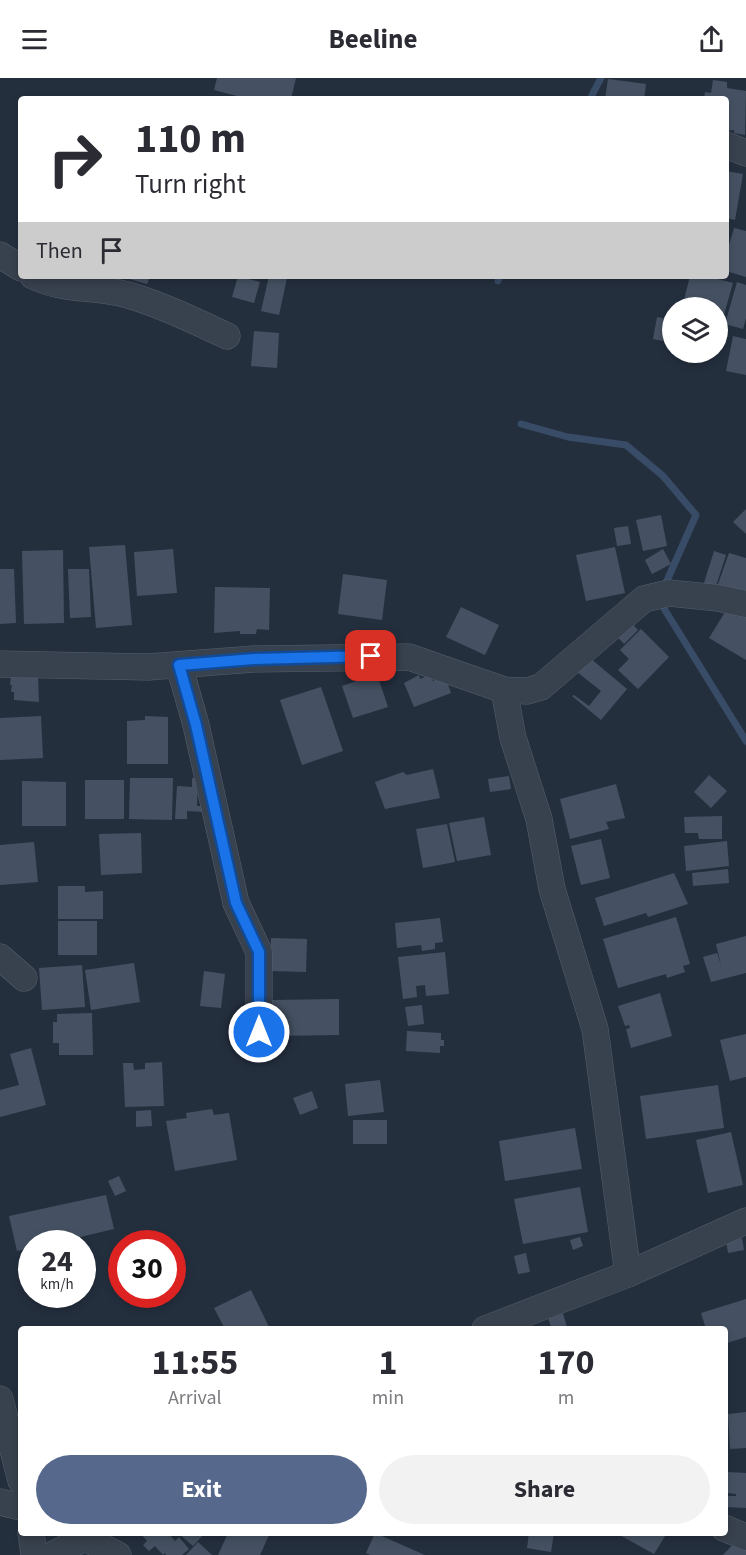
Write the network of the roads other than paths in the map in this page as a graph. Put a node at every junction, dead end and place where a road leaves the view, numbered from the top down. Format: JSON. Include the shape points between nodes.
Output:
{"nodes":[{"id":1,"x":729,"y":146,"type":"edge"},
{"id":2,"x":746,"y":153,"type":"edge"},
{"id":3,"x":0,"y":255,"type":"edge"},
{"id":4,"x":18,"y":266,"type":"edge"},
{"id":5,"x":40,"y":279,"type":"edge"},
{"id":6,"x":227,"y":336,"type":"dead end"},
{"id":7,"x":746,"y":604,"type":"edge"},
{"id":8,"x":0,"y":664,"type":"edge"},
{"id":9,"x":179,"y":665,"type":"junction"},
{"id":10,"x":504,"y":690,"type":"junction"},
{"id":11,"x":0,"y":957,"type":"edge"},
{"id":12,"x":24,"y":978,"type":"dead end"},
{"id":13,"x":259,"y":1032,"type":"dead end"},
{"id":14,"x":746,"y":1221,"type":"edge"},
{"id":15,"x":628,"y":1274,"type":"junction"},
{"id":16,"x":493,"y":1326,"type":"edge"},
{"id":17,"x":0,"y":1399,"type":"edge"},
{"id":18,"x":18,"y":1469,"type":"edge"},
{"id":19,"x":0,"y":1502,"type":"edge"},
{"id":20,"x":18,"y":1506,"type":"edge"},
{"id":21,"x":728,"y":1530,"type":"edge"},
{"id":22,"x":31,"y":1536,"type":"edge"},
{"id":23,"x":89,"y":1536,"type":"edge"},
{"id":24,"x":746,"y":1537,"type":"edge"},
{"id":25,"x":34,"y":1555,"type":"edge"},
{"id":26,"x":52,"y":1555,"type":"edge"},
{"id":27,"x":118,"y":1555,"type":"edge"}],
"edges":[{"from":1,"to":2,"type":"street"},
{"from":3,"to":4,"type":"street"},
{"from":5,"to":6,"type":"street","via":[[55,285],[126,295]]},
{"from":7,"to":10,"type":"street","via":[[669,592],[658,594],[644,599],[541,687]]},
{"from":8,"to":9,"type":"street"},
{"from":9,"to":10,"type":"street","via":[[409,657]]},
{"from":9,"to":13,"type":"street","via":[[236,903],[259,952]]},
{"from":10,"to":15,"type":"street","via":[[513,738],[539,819],[552,889],[594,1029]]},
{"from":11,"to":12,"type":"street"},
{"from":14,"to":15,"type":"street"},
{"from":15,"to":16,"type":"street"},
{"from":17,"to":18,"type":"street"},
{"from":19,"to":20,"type":"street"},
{"from":21,"to":24,"type":"street"},
{"from":22,"to":25,"type":"street"},
{"from":23,"to":26,"type":"street"},
{"from":23,"to":27,"type":"street"}]}
